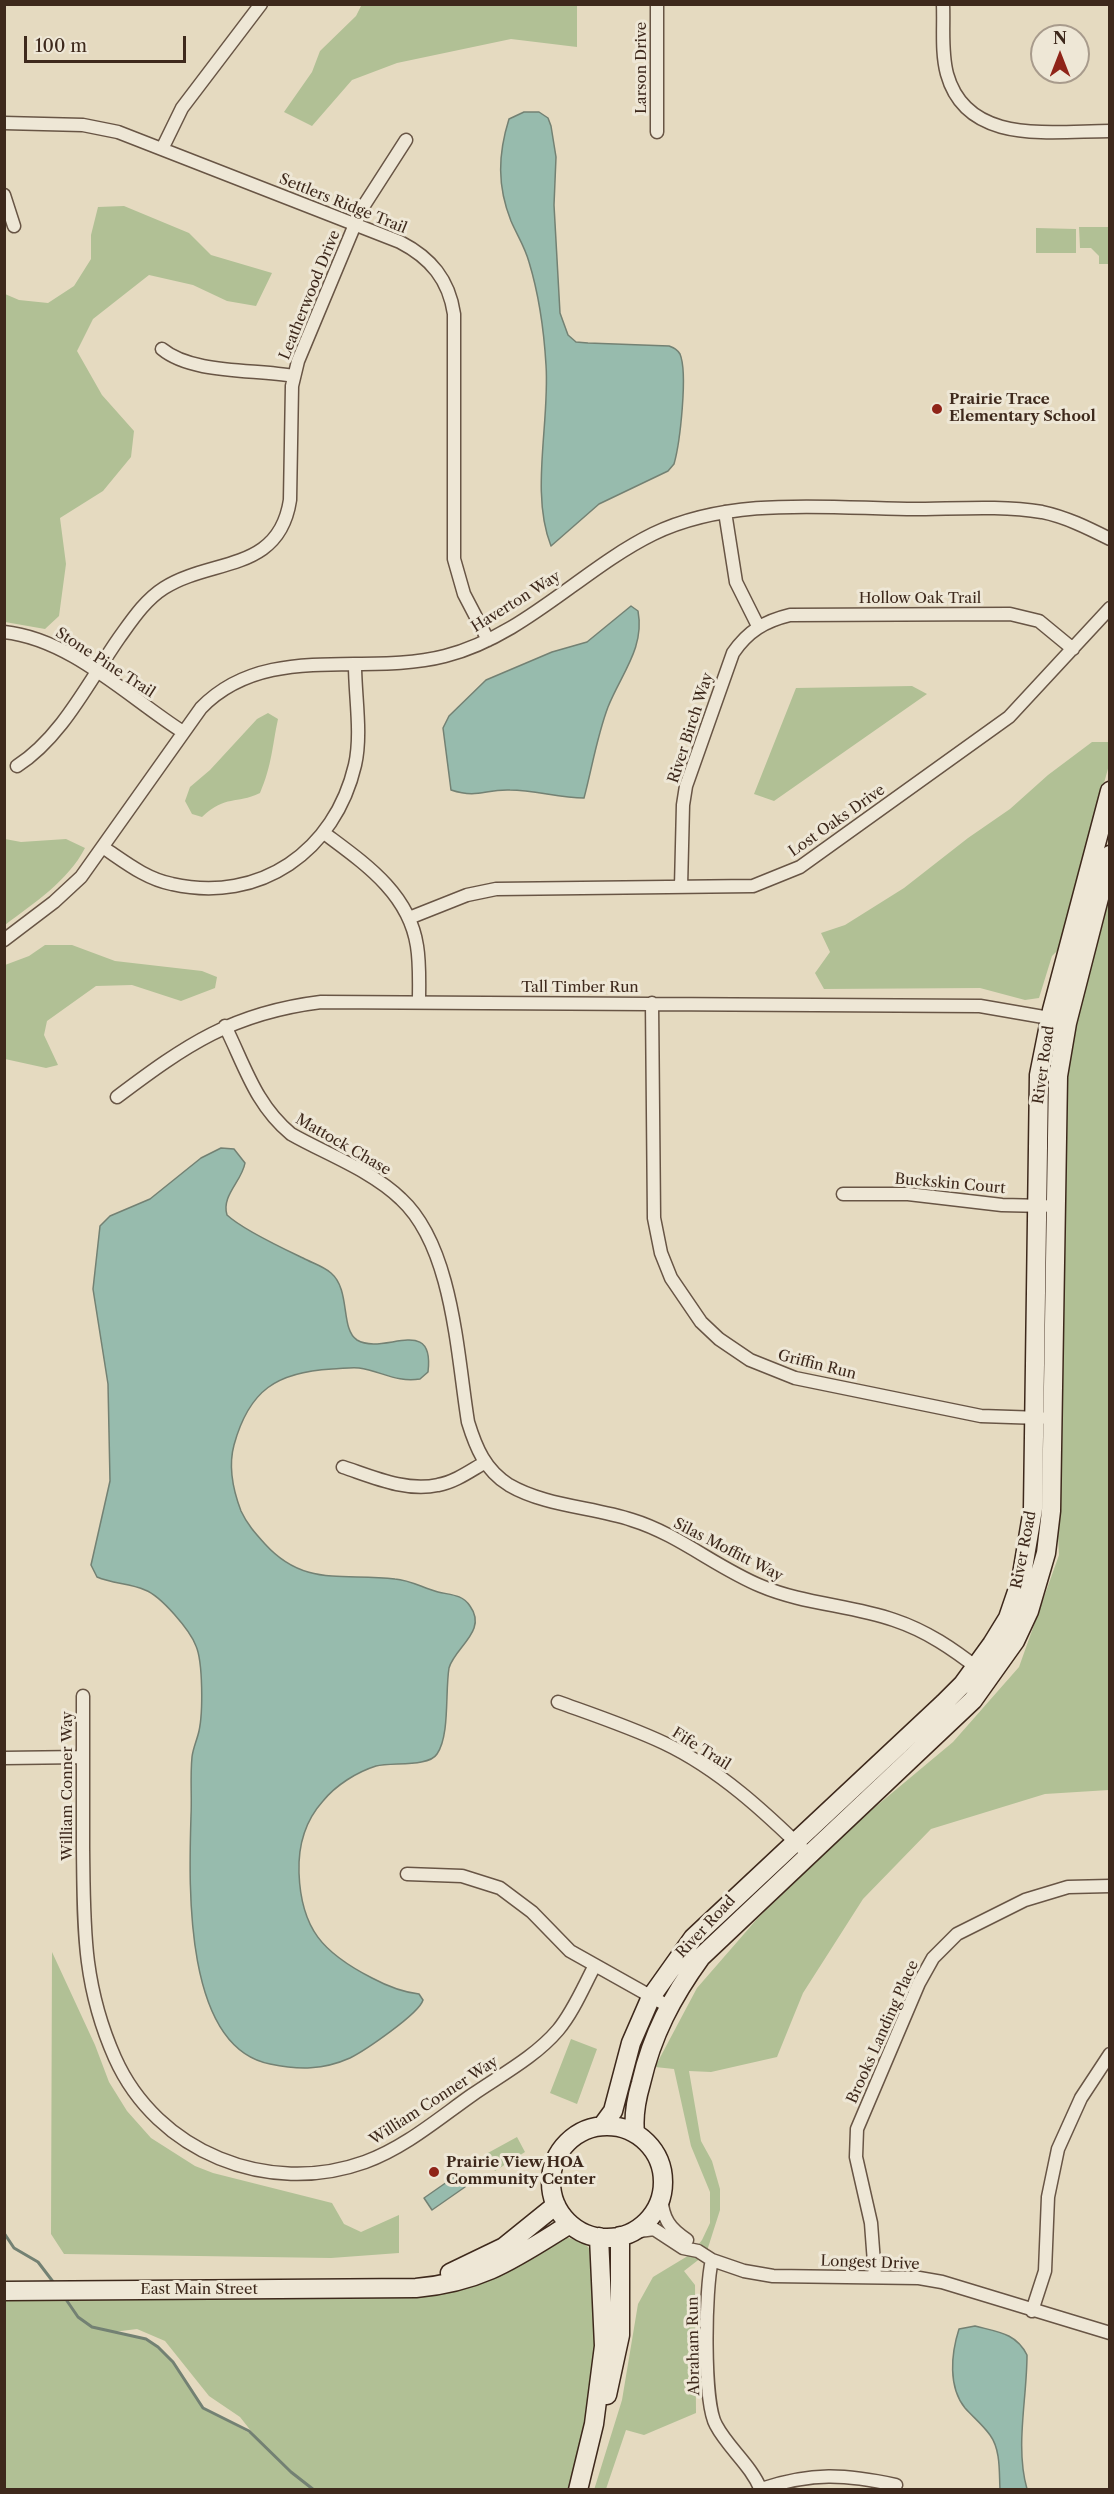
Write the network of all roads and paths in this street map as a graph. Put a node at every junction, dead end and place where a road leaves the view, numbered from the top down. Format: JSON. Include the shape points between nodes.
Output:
{"nodes":[{"id":1,"x":261,"y":4,"type":"edge"},
{"id":2,"x":657,"y":4,"type":"edge"},
{"id":3,"x":944,"y":4,"type":"edge"},
{"id":4,"x":4,"y":123,"type":"edge"},
{"id":5,"x":1110,"y":131,"type":"edge"},
{"id":6,"x":657,"y":132,"type":"dead end"},
{"id":7,"x":406,"y":140,"type":"dead end"},
{"id":8,"x":162,"y":149,"type":"junction"},
{"id":9,"x":4,"y":195,"type":"edge"},
{"id":10,"x":355,"y":225,"type":"junction"},
{"id":11,"x":14,"y":226,"type":"dead end"},
{"id":12,"x":162,"y":349,"type":"dead end"},
{"id":13,"x":294,"y":376,"type":"junction"},
{"id":14,"x":725,"y":512,"type":"junction"},
{"id":15,"x":1110,"y":539,"type":"edge"},
{"id":16,"x":1110,"y":608,"type":"edge"},
{"id":17,"x":758,"y":626,"type":"junction"},
{"id":18,"x":4,"y":632,"type":"edge"},
{"id":19,"x":488,"y":640,"type":"junction"},
{"id":20,"x":1073,"y":649,"type":"junction"},
{"id":21,"x":355,"y":665,"type":"junction"},
{"id":22,"x":96,"y":672,"type":"junction"},
{"id":23,"x":183,"y":732,"type":"junction"},
{"id":24,"x":17,"y":766,"type":"dead end"},
{"id":25,"x":1110,"y":790,"type":"edge"},
{"id":26,"x":324,"y":833,"type":"junction"},
{"id":27,"x":104,"y":848,"type":"junction"},
{"id":28,"x":1110,"y":855,"type":"edge"},
{"id":29,"x":681,"y":887,"type":"junction"},
{"id":30,"x":409,"y":918,"type":"junction"},
{"id":31,"x":4,"y":940,"type":"edge"},
{"id":32,"x":419,"y":1002,"type":"junction"},
{"id":33,"x":652,"y":1003,"type":"junction"},
{"id":34,"x":1059,"y":1020,"type":"junction"},
{"id":35,"x":225,"y":1026,"type":"junction"},
{"id":36,"x":117,"y":1097,"type":"dead end"},
{"id":37,"x":843,"y":1194,"type":"dead end"},
{"id":38,"x":1036,"y":1206,"type":"junction"},
{"id":39,"x":1054,"y":1206,"type":"junction"},
{"id":40,"x":1034,"y":1418,"type":"junction"},
{"id":41,"x":1052,"y":1418,"type":"junction"},
{"id":42,"x":484,"y":1463,"type":"junction"},
{"id":43,"x":344,"y":1467,"type":"dead end"},
{"id":44,"x":983,"y":1673,"type":"junction"},
{"id":45,"x":83,"y":1696,"type":"dead end"},
{"id":46,"x":558,"y":1702,"type":"dead end"},
{"id":47,"x":83,"y":1757,"type":"junction"},
{"id":48,"x":4,"y":1758,"type":"edge"},
{"id":49,"x":795,"y":1841,"type":"junction"},
{"id":50,"x":809,"y":1855,"type":"junction"},
{"id":51,"x":407,"y":1874,"type":"dead end"},
{"id":52,"x":1110,"y":1886,"type":"edge"},
{"id":53,"x":594,"y":1967,"type":"junction"},
{"id":54,"x":651,"y":1996,"type":"junction"},
{"id":55,"x":668,"y":2006,"type":"junction"},
{"id":56,"x":1110,"y":2054,"type":"edge"},
{"id":57,"x":602,"y":2126,"type":"junction"},
{"id":58,"x":635,"y":2133,"type":"junction"},
{"id":59,"x":661,"y":2197,"type":"junction"},
{"id":60,"x":556,"y":2205,"type":"junction"},
{"id":61,"x":570,"y":2224,"type":"junction"},
{"id":62,"x":626,"y":2234,"type":"junction"},
{"id":63,"x":599,"y":2237,"type":"junction"},
{"id":64,"x":698,"y":2251,"type":"junction"},
{"id":65,"x":712,"y":2260,"type":"junction"},
{"id":66,"x":875,"y":2276,"type":"junction"},
{"id":67,"x":393,"y":2287,"type":"junction"},
{"id":68,"x":4,"y":2291,"type":"edge"},
{"id":69,"x":1032,"y":2311,"type":"junction"},
{"id":70,"x":1110,"y":2333,"type":"edge"},
{"id":71,"x":594,"y":2424,"type":"junction"},
{"id":72,"x":896,"y":2485,"type":"dead end"},
{"id":73,"x":761,"y":2489,"type":"edge"},
{"id":74,"x":578,"y":2490,"type":"edge"}],
"edges":[{"from":1,"to":8,"type":"street","via":[[182,108]]},
{"from":2,"to":6,"type":"street","name":"Larson Drive"},
{"from":3,"to":5,"type":"street","via":[[947,73],[960,99],[979,119],[1021,132]]},
{"from":4,"to":8,"type":"street","name":"Settlers Ridge Trail","via":[[91,126]]},
{"from":7,"to":10,"type":"street","name":"Leatherwood Drive","via":[[380,177]]},
{"from":8,"to":10,"type":"street","name":"Settlers Ridge Trail"},
{"from":9,"to":11,"type":"street"},
{"from":10,"to":13,"type":"street","name":"Leatherwood Drive"},
{"from":10,"to":19,"type":"street","name":"Settlers Ridge Trail","via":[[421,254],[440,275],[451,299],[454,559],[464,594]]},
{"from":12,"to":13,"type":"street","via":[[196,364]]},
{"from":13,"to":22,"type":"street","name":"Leatherwood Drive","via":[[290,500],[275,537],[249,558],[183,578],[154,595]]},
{"from":14,"to":15,"type":"street","name":"Haverton Way","via":[[806,508],[1011,509],[1067,519]]},
{"from":14,"to":17,"type":"street","via":[[736,582]]},
{"from":14,"to":19,"type":"street","name":"Haverton Way","via":[[674,525],[635,543]]},
{"from":16,"to":20,"type":"street","name":"Lost Oaks Drive"},
{"from":17,"to":20,"type":"street","name":"Hollow Oak Trail","via":[[790,615],[1010,614],[1039,621]]},
{"from":17,"to":29,"type":"street","name":"River Birch Way","via":[[733,653],[691,765],[683,805]]},
{"from":18,"to":22,"type":"street","name":"Stone Pine Trail","via":[[44,640]]},
{"from":19,"to":21,"type":"street","name":"Haverton Way","via":[[424,661]]},
{"from":20,"to":29,"type":"street","name":"Lost Oaks Drive","via":[[1009,717],[800,867],[753,886]]},
{"from":21,"to":23,"type":"street","name":"Haverton Way","via":[[279,667],[252,673],[214,695]]},
{"from":21,"to":26,"type":"street","via":[[356,762],[342,807]]},
{"from":22,"to":23,"type":"street","name":"Stone Pine Trail"},
{"from":22,"to":24,"type":"street","name":"Leatherwood Drive","via":[[48,740]]},
{"from":23,"to":27,"type":"street","name":"Haverton Way"},
{"from":25,"to":34,"type":"main road","name":"River Road"},
{"from":26,"to":27,"type":"street","via":[[274,873],[238,887],[213,890],[152,878]]},
{"from":26,"to":30,"type":"street","via":[[373,870]]},
{"from":27,"to":31,"type":"street","name":"Haverton Way","via":[[67,891]]},
{"from":28,"to":34,"type":"main road","name":"River Road"},
{"from":29,"to":30,"type":"street","name":"Lost Oaks Drive","via":[[496,889],[467,895]]},
{"from":30,"to":32,"type":"street","via":[[418,947]]},
{"from":32,"to":33,"type":"street","name":"Tall Timber Run"},
{"from":32,"to":35,"type":"street","name":"Tall Timber Run","via":[[321,1002],[270,1010]]},
{"from":33,"to":34,"type":"street","name":"Tall Timber Run","via":[[980,1006]]},
{"from":33,"to":40,"type":"street","name":"Griffin Run","via":[[654,1218],[671,1278],[701,1322],[750,1360],[795,1378],[981,1416]]},
{"from":34,"to":38,"type":"main road","name":"River Road","via":[[1037,1096]]},
{"from":34,"to":39,"type":"main road","name":"River Road"},
{"from":35,"to":36,"type":"street","name":"Tall Timber Run","via":[[190,1044]]},
{"from":35,"to":42,"type":"street","name":"Mattock Chase","via":[[255,1093],[278,1124],[380,1183],[400,1198],[422,1224],[441,1266],[468,1422]]},
{"from":37,"to":38,"type":"street","name":"Buckskin Court","via":[[908,1194]]},
{"from":38,"to":39,"type":"street","name":"Buckskin Court"},
{"from":38,"to":40,"type":"main road","name":"River Road"},
{"from":39,"to":41,"type":"main road","name":"River Road"},
{"from":40,"to":41,"type":"street","name":"Griffin Run"},
{"from":40,"to":44,"type":"main road","name":"River Road","via":[[1033,1509],[1024,1566],[1008,1618]]},
{"from":41,"to":44,"type":"main road","name":"River Road","via":[[1051,1511],[1046,1553],[1029,1611],[1015,1641]]},
{"from":42,"to":43,"type":"street","via":[[440,1485],[417,1487],[393,1484]]},
{"from":42,"to":44,"type":"street","name":"Silas Moffitt Way","via":[[525,1492],[641,1523],[777,1593],[915,1627]]},
{"from":44,"to":49,"type":"main road","name":"River Road","via":[[944,1703]]},
{"from":44,"to":50,"type":"main road","name":"River Road","via":[[955,1720]]},
{"from":45,"to":47,"type":"street","name":"William Conner Way"},
{"from":46,"to":49,"type":"street","name":"Fife Trail","via":[[667,1744],[755,1804]]},
{"from":47,"to":48,"type":"street"},
{"from":47,"to":53,"type":"street","name":"William Conner Way","via":[[84,1945],[99,2016],[118,2064],[144,2105],[174,2133],[219,2159],[264,2172],[309,2174],[349,2168],[381,2155],[542,2046],[568,2015]]},
{"from":49,"to":50,"type":"street","name":"Fife Trail"},
{"from":49,"to":54,"type":"main road","name":"River Road","via":[[693,1938]]},
{"from":50,"to":55,"type":"main road","name":"River Road","via":[[701,1957]]},
{"from":51,"to":53,"type":"street","via":[[462,1876],[500,1888],[532,1912],[570,1951]]},
{"from":52,"to":66,"type":"street","name":"Brooks Landing Place","via":[[1068,1887],[1025,1899],[957,1934],[933,1958],[858,2129],[856,2157],[872,2223]]},
{"from":53,"to":54,"type":"street"},
{"from":54,"to":55,"type":"street"},
{"from":54,"to":57,"type":"main road","name":"River Road","via":[[631,2043],[613,2111]]},
{"from":55,"to":58,"type":"main road","name":"River Road","via":[[657,2027],[643,2074],[633,2119]]},
{"from":56,"to":69,"type":"street","via":[[1068,2123],[1058,2149],[1048,2197],[1045,2271]]},
{"from":57,"to":58,"type":"main road"},
{"from":57,"to":60,"type":"main road","via":[[572,2138],[558,2154],[552,2174]]},
{"from":58,"to":59,"type":"main road","via":[[651,2147],[661,2166]]},
{"from":59,"to":62,"type":"main road","via":[[650,2217]]},
{"from":59,"to":64,"type":"street","name":"Longest Drive","via":[[662,2213],[669,2226]]},
{"from":60,"to":61,"type":"main road"},
{"from":60,"to":67,"type":"main road","name":"East Main Street","via":[[523,2234],[472,2265]]},
{"from":61,"to":63,"type":"main road"},
{"from":61,"to":67,"type":"main road","name":"East Main Street","via":[[518,2259],[479,2276],[442,2286]]},
{"from":62,"to":63,"type":"main road"},
{"from":62,"to":64,"type":"street","name":"Longest Drive","via":[[654,2229],[683,2248]]},
{"from":62,"to":71,"type":"main road","via":[[621,2334],[611,2383]]},
{"from":63,"to":71,"type":"main road","via":[[604,2336]]},
{"from":64,"to":65,"type":"street","name":"Longest Drive"},
{"from":65,"to":66,"type":"street","name":"Longest Drive","via":[[773,2276]]},
{"from":65,"to":73,"type":"street","name":"Abraham Run","via":[[708,2282],[711,2412],[723,2436]]},
{"from":66,"to":69,"type":"street","name":"Longest Drive","via":[[942,2282]]},
{"from":67,"to":68,"type":"main road","name":"East Main Street"},
{"from":69,"to":70,"type":"street","name":"Longest Drive"},
{"from":71,"to":74,"type":"main road"},
{"from":72,"to":73,"type":"street","via":[[836,2475],[801,2477]]}]}
